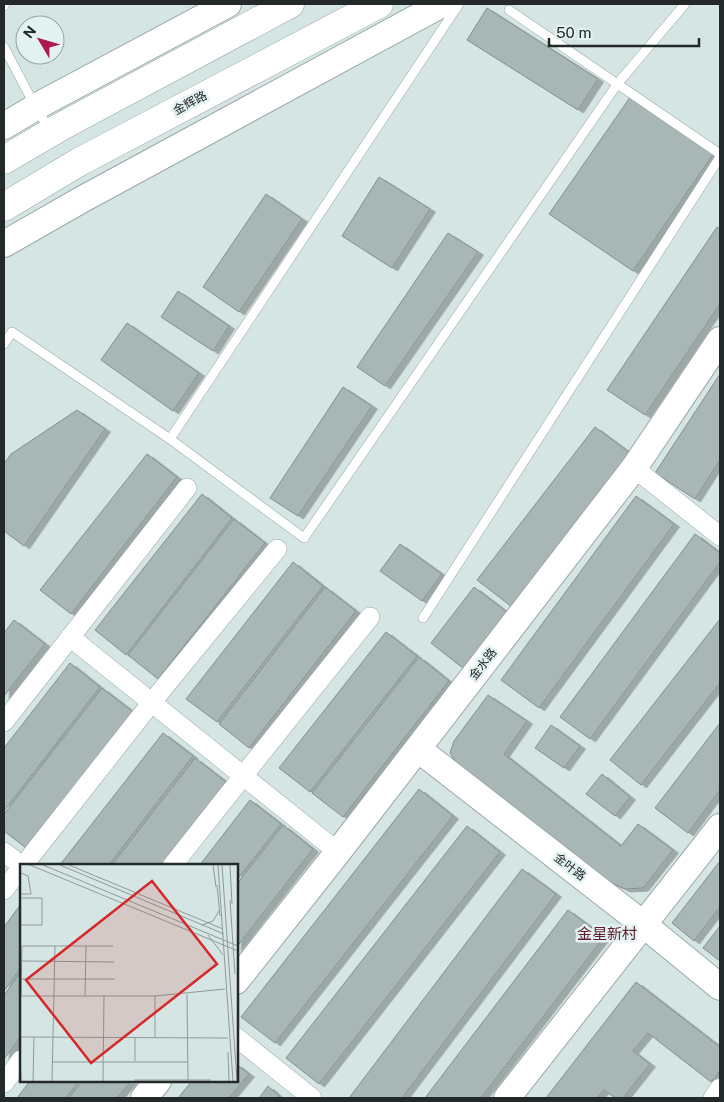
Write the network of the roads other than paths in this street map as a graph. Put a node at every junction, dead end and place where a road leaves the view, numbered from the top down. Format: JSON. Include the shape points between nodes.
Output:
{"nodes":[{"id":1,"x":228,"y":4,"type":"edge"},
{"id":2,"x":290,"y":4,"type":"edge"},
{"id":3,"x":379,"y":4,"type":"edge"},
{"id":4,"x":442,"y":4,"type":"edge"},
{"id":5,"x":459,"y":4,"type":"edge"},
{"id":6,"x":685,"y":4,"type":"edge"},
{"id":7,"x":509,"y":10,"type":"dead end"},
{"id":8,"x":4,"y":47,"type":"edge"},
{"id":9,"x":618,"y":83,"type":"junction"},
{"id":10,"x":36,"y":108,"type":"junction"},
{"id":11,"x":4,"y":126,"type":"edge"},
{"id":12,"x":51,"y":132,"type":"junction"},
{"id":13,"x":720,"y":155,"type":"edge"},
{"id":14,"x":4,"y":160,"type":"edge"},
{"id":15,"x":4,"y":207,"type":"edge"},
{"id":16,"x":4,"y":244,"type":"edge"},
{"id":17,"x":720,"y":340,"type":"edge"},
{"id":18,"x":4,"y":344,"type":"edge"},
{"id":19,"x":170,"y":439,"type":"junction"},
{"id":20,"x":634,"y":468,"type":"junction"},
{"id":21,"x":187,"y":488,"type":"dead end"},
{"id":22,"x":720,"y":536,"type":"edge"},
{"id":23,"x":277,"y":549,"type":"dead end"},
{"id":24,"x":370,"y":617,"type":"dead end"},
{"id":25,"x":423,"y":618,"type":"dead end"},
{"id":26,"x":70,"y":637,"type":"junction"},
{"id":27,"x":152,"y":702,"type":"junction"},
{"id":28,"x":4,"y":722,"type":"edge"},
{"id":29,"x":418,"y":749,"type":"junction"},
{"id":30,"x":242,"y":776,"type":"junction"},
{"id":31,"x":720,"y":826,"type":"edge"},
{"id":32,"x":4,"y":852,"type":"edge"},
{"id":33,"x":338,"y":852,"type":"junction"},
{"id":34,"x":20,"y":864,"type":"edge"},
{"id":35,"x":24,"y":864,"type":"edge"},
{"id":36,"x":174,"y":864,"type":"edge"},
{"id":37,"x":20,"y":869,"type":"edge"},
{"id":38,"x":4,"y":890,"type":"edge"},
{"id":39,"x":643,"y":924,"type":"junction"},
{"id":40,"x":238,"y":978,"type":"edge"},
{"id":41,"x":720,"y":988,"type":"edge"},
{"id":42,"x":238,"y":1039,"type":"edge"},
{"id":43,"x":20,"y":1061,"type":"edge"},
{"id":44,"x":157,"y":1082,"type":"edge"},
{"id":45,"x":4,"y":1083,"type":"edge"},
{"id":46,"x":720,"y":1088,"type":"edge"},
{"id":47,"x":144,"y":1098,"type":"edge"},
{"id":48,"x":312,"y":1098,"type":"edge"},
{"id":49,"x":507,"y":1098,"type":"edge"},
{"id":50,"x":712,"y":1098,"type":"edge"}],
"edges":[{"from":1,"to":10,"type":"street"},
{"from":2,"to":12,"type":"main road"},
{"from":3,"to":15,"type":"main road","name":"金辉路","via":[[79,162]]},
{"from":4,"to":16,"type":"street"},
{"from":5,"to":19,"type":"lane"},
{"from":6,"to":9,"type":"lane"},
{"from":7,"to":9,"type":"lane"},
{"from":8,"to":10,"type":"lane"},
{"from":9,"to":13,"type":"lane"},
{"from":9,"to":19,"type":"lane","via":[[304,538]]},
{"from":10,"to":11,"type":"street"},
{"from":10,"to":12,"type":"lane"},
{"from":12,"to":14,"type":"main road"},
{"from":13,"to":25,"type":"lane"},
{"from":17,"to":20,"type":"street","name":"金水路"},
{"from":18,"to":19,"type":"lane","via":[[12,332]]},
{"from":20,"to":22,"type":"street"},
{"from":20,"to":29,"type":"street","name":"金水路"},
{"from":21,"to":26,"type":"street"},
{"from":23,"to":27,"type":"street"},
{"from":24,"to":30,"type":"street"},
{"from":26,"to":27,"type":"street"},
{"from":26,"to":28,"type":"street"},
{"from":27,"to":30,"type":"street"},
{"from":27,"to":35,"type":"street"},
{"from":29,"to":33,"type":"street","name":"金水路"},
{"from":29,"to":39,"type":"street","name":"金叶路"},
{"from":30,"to":33,"type":"street"},
{"from":30,"to":36,"type":"street"},
{"from":31,"to":39,"type":"street"},
{"from":32,"to":34,"type":"street"},
{"from":33,"to":40,"type":"street","name":"金水路"},
{"from":37,"to":38,"type":"street"},
{"from":39,"to":41,"type":"street","name":"金叶路"},
{"from":39,"to":49,"type":"street"},
{"from":42,"to":48,"type":"street"},
{"from":43,"to":45,"type":"street"},
{"from":44,"to":47,"type":"street"},
{"from":46,"to":50,"type":"street"}]}
